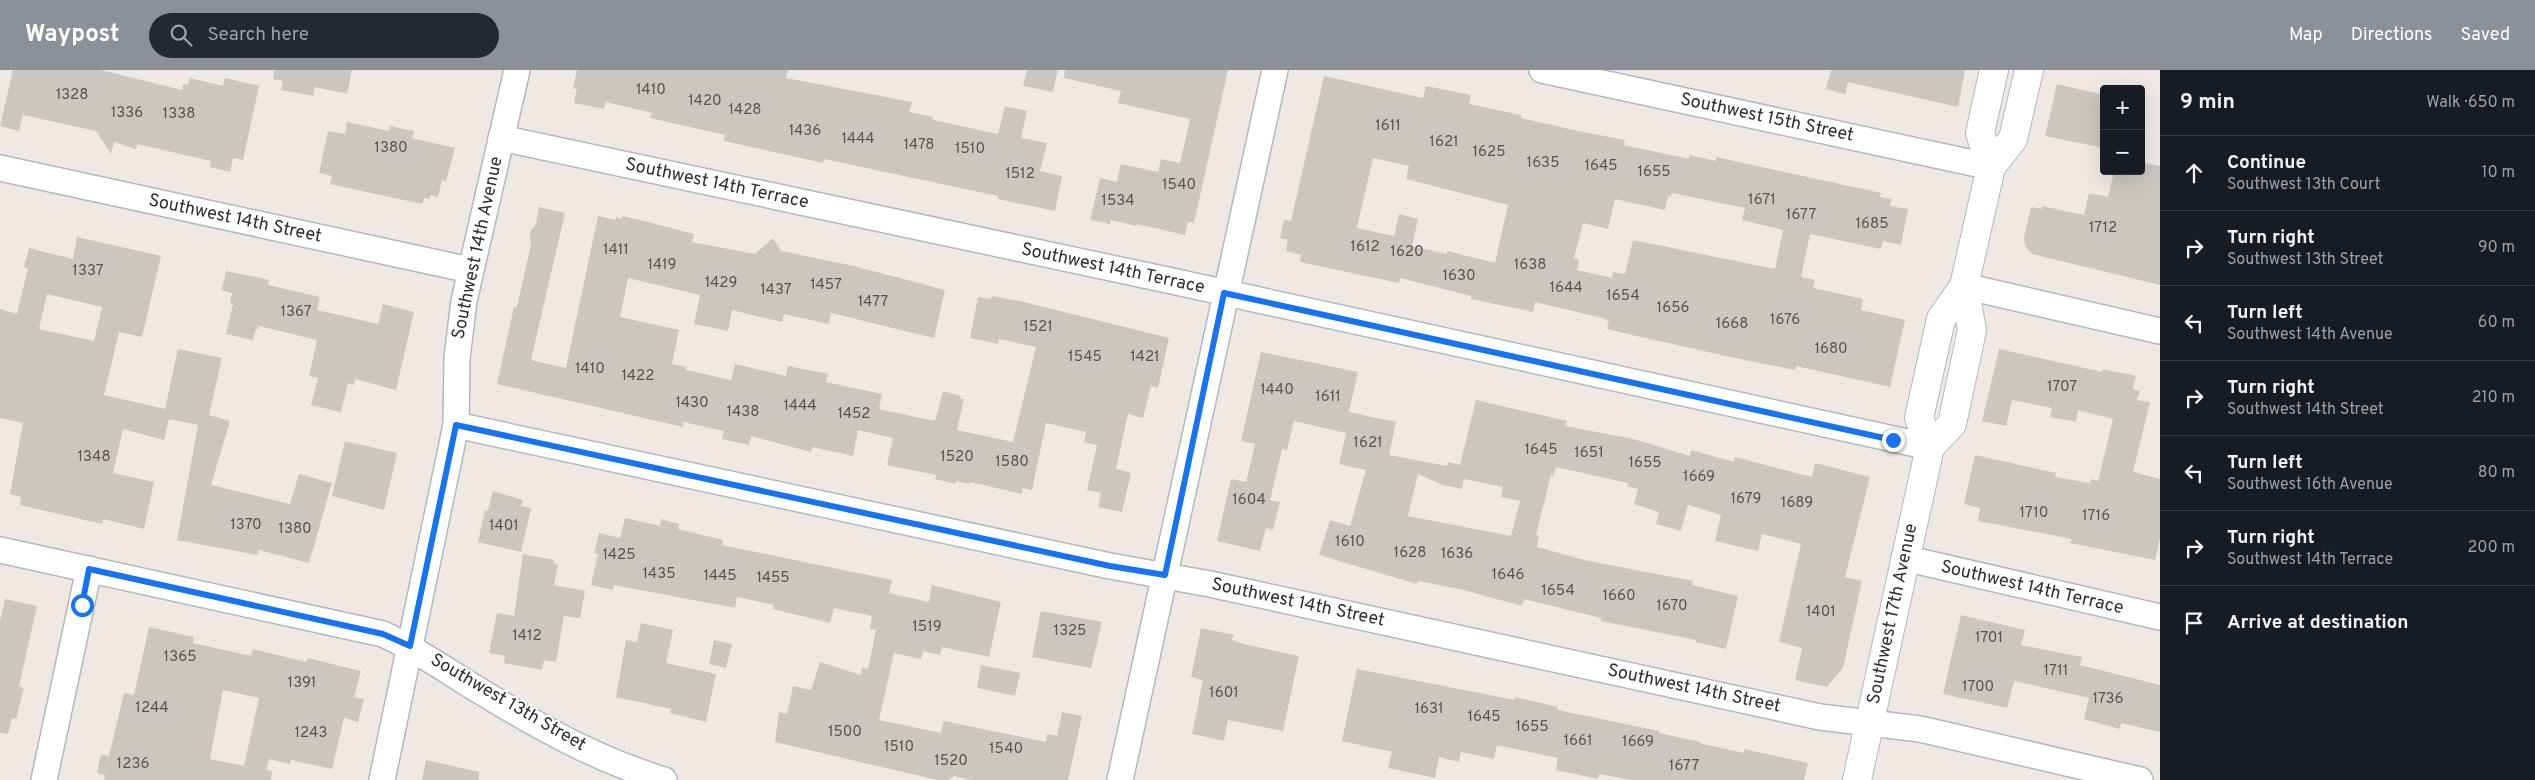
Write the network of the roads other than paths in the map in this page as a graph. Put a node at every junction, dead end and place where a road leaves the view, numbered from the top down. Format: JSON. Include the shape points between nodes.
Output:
{"nodes":[{"id":1,"x":518,"y":70,"type":"edge"},
{"id":2,"x":1274,"y":70,"type":"edge"},
{"id":3,"x":1542,"y":70,"type":"edge"},
{"id":4,"x":1994,"y":70,"type":"edge"},
{"id":5,"x":2029,"y":70,"type":"edge"},
{"id":6,"x":501,"y":138,"type":"junction"},
{"id":7,"x":1991,"y":167,"type":"junction"},
{"id":8,"x":0,"y":168,"type":"edge"},
{"id":9,"x":470,"y":270,"type":"junction"},
{"id":10,"x":1964,"y":286,"type":"junction"},
{"id":11,"x":1224,"y":293,"type":"junction"},
{"id":12,"x":2160,"y":331,"type":"edge"},
{"id":13,"x":456,"y":425,"type":"junction"},
{"id":14,"x":1930,"y":448,"type":"junction"},
{"id":15,"x":0,"y":550,"type":"edge"},
{"id":16,"x":1904,"y":558,"type":"junction"},
{"id":17,"x":89,"y":569,"type":"junction"},
{"id":18,"x":1165,"y":575,"type":"junction"},
{"id":19,"x":2160,"y":617,"type":"edge"},
{"id":20,"x":410,"y":646,"type":"junction"},
{"id":21,"x":1870,"y":724,"type":"junction"},
{"id":22,"x":44,"y":780,"type":"edge"},
{"id":23,"x":382,"y":780,"type":"edge"},
{"id":24,"x":664,"y":780,"type":"edge"},
{"id":25,"x":1120,"y":780,"type":"edge"},
{"id":26,"x":1857,"y":780,"type":"edge"},
{"id":27,"x":2140,"y":780,"type":"edge"}],
"edges":[{"from":1,"to":6,"type":"street","name":"Southwest 14th Avenue"},
{"from":2,"to":11,"type":"street"},
{"from":3,"to":7,"type":"street","name":"Southwest 15th Street"},
{"from":4,"to":7,"type":"main road","via":[[1980,133]]},
{"from":5,"to":7,"type":"main road","name":"Southwest 17th Avenue","via":[[2013,139]]},
{"from":6,"to":9,"type":"street","name":"Southwest 14th Avenue"},
{"from":6,"to":11,"type":"street","name":"Southwest 14th Terrace"},
{"from":7,"to":10,"type":"main road","name":"Southwest 17th Avenue"},
{"from":8,"to":9,"type":"street","name":"Southwest 14th Street"},
{"from":9,"to":13,"type":"street","name":"Southwest 14th Avenue","via":[[459,333]]},
{"from":10,"to":12,"type":"street"},
{"from":10,"to":14,"type":"main road","name":"Southwest 17th Avenue","via":[[1972,330],[1952,424]]},
{"from":11,"to":14,"type":"street","name":"Southwest 14th Terrace"},
{"from":11,"to":18,"type":"street"},
{"from":13,"to":18,"type":"street","name":"Southwest 14th Street"},
{"from":13,"to":20,"type":"street","name":"Southwest 14th Avenue"},
{"from":14,"to":16,"type":"main road","name":"Southwest 17th Avenue"},
{"from":15,"to":17,"type":"street","name":"Southwest 13th Street"},
{"from":16,"to":19,"type":"street","name":"Southwest 14th Terrace"},
{"from":16,"to":21,"type":"main road","name":"Southwest 17th Avenue"},
{"from":17,"to":20,"type":"street","name":"Southwest 13th Street","via":[[383,634]]},
{"from":17,"to":22,"type":"street"},
{"from":18,"to":21,"type":"street","name":"Southwest 14th Street","via":[[1820,717]]},
{"from":18,"to":25,"type":"street"},
{"from":20,"to":23,"type":"street","name":"Southwest 14th Avenue"},
{"from":20,"to":24,"type":"street","name":"Southwest 13th Street","via":[[496,701],[566,740]]},
{"from":21,"to":26,"type":"main road","name":"Southwest 17th Avenue"},
{"from":21,"to":27,"type":"street","name":"Southwest 14th Street","via":[[1920,729]]}]}
